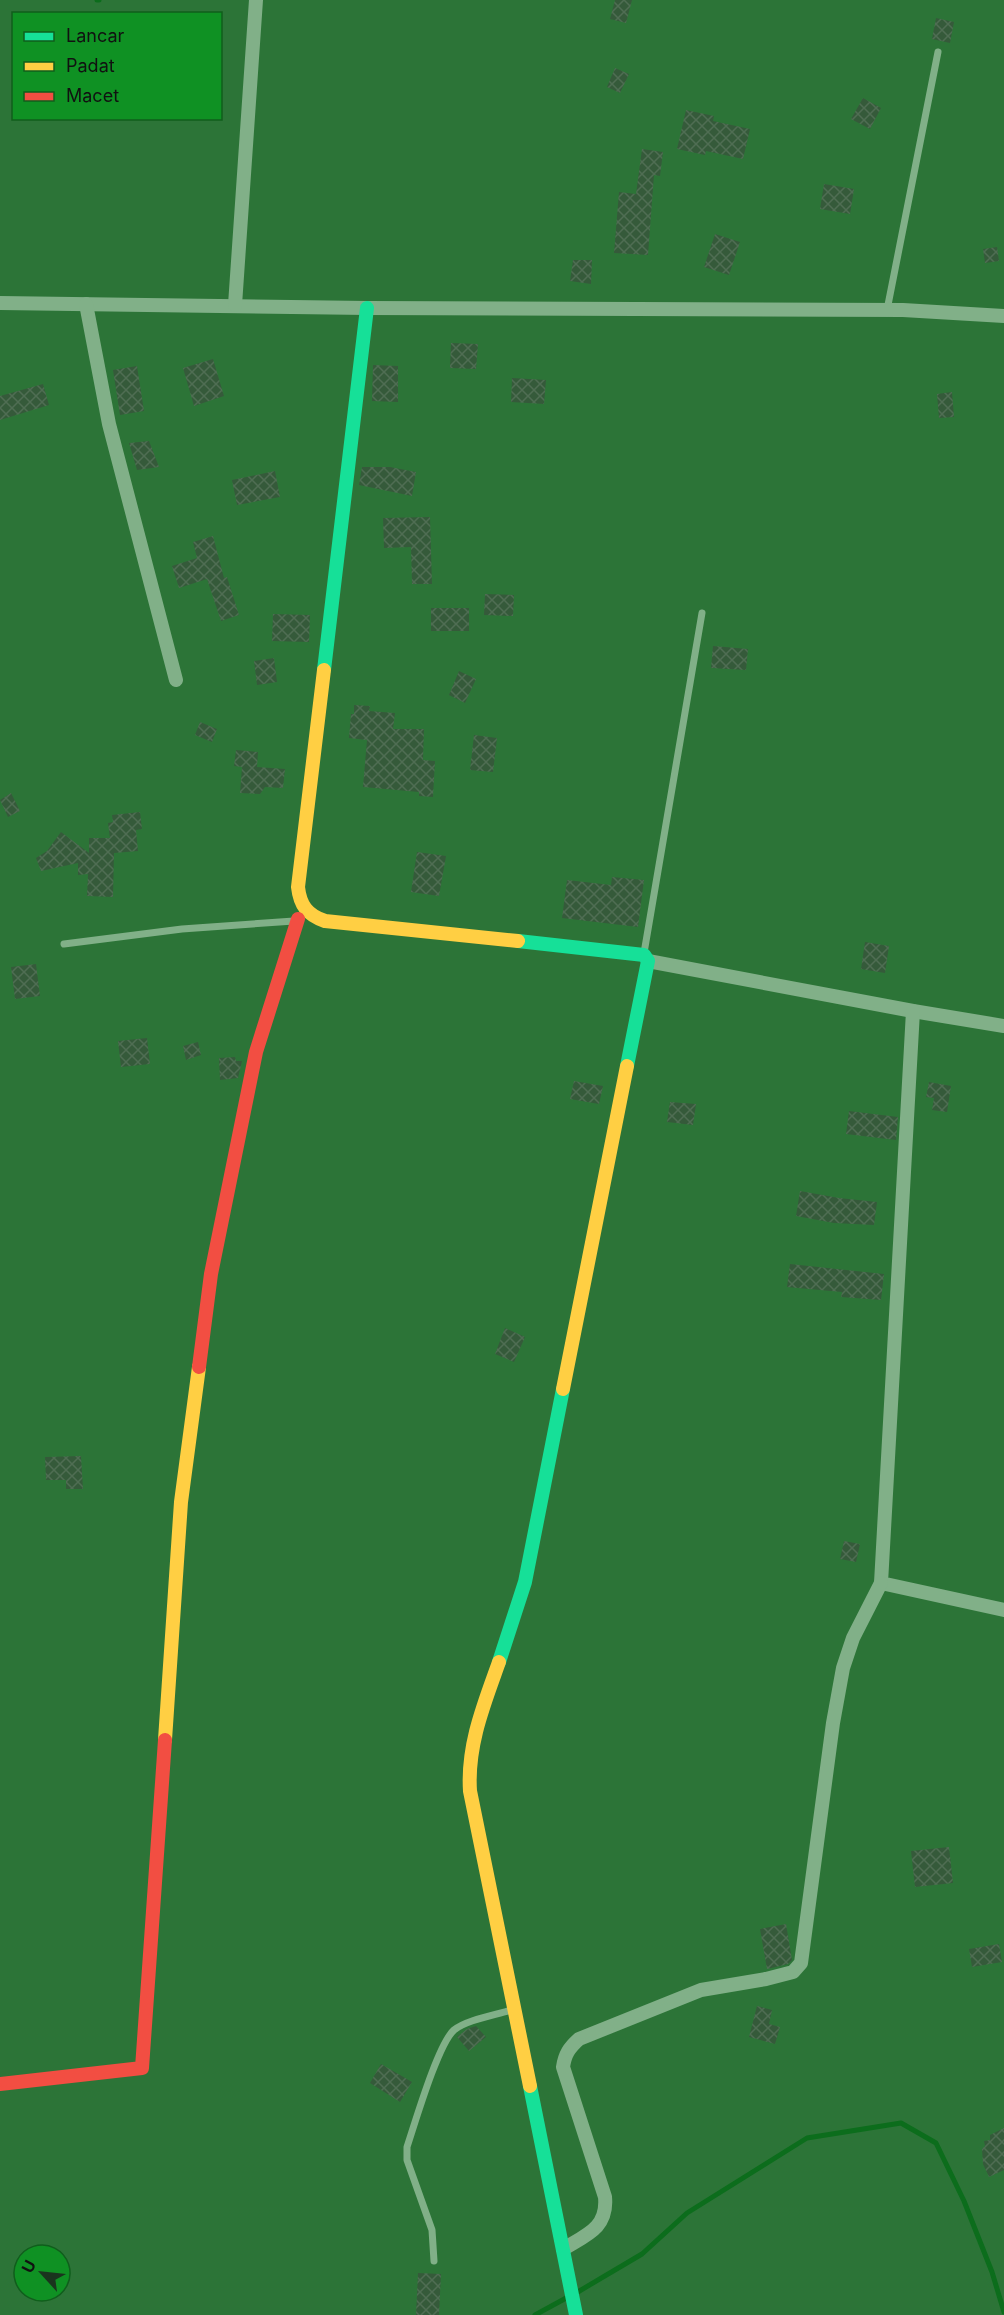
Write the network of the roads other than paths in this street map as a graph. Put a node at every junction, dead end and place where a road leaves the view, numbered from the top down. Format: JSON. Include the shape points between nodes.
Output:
{"nodes":[{"id":1,"x":256,"y":0,"type":"edge"},
{"id":2,"x":938,"y":52,"type":"dead end"},
{"id":3,"x":0,"y":303,"type":"edge"},
{"id":4,"x":86,"y":304,"type":"junction"},
{"id":5,"x":235,"y":305,"type":"junction"},
{"id":6,"x":367,"y":308,"type":"junction"},
{"id":7,"x":887,"y":310,"type":"junction"},
{"id":8,"x":1004,"y":316,"type":"edge"},
{"id":9,"x":702,"y":613,"type":"dead end"},
{"id":10,"x":176,"y":680,"type":"dead end"},
{"id":11,"x":302,"y":916,"type":"junction"},
{"id":12,"x":64,"y":944,"type":"dead end"},
{"id":13,"x":646,"y":958,"type":"junction"},
{"id":14,"x":913,"y":1011,"type":"junction"},
{"id":15,"x":1004,"y":1026,"type":"edge"},
{"id":16,"x":881,"y":1583,"type":"junction"},
{"id":17,"x":1004,"y":1610,"type":"edge"},
{"id":18,"x":514,"y":2009,"type":"junction"},
{"id":19,"x":0,"y":2084,"type":"edge"},
{"id":20,"x":563,"y":2249,"type":"junction"},
{"id":21,"x":434,"y":2261,"type":"dead end"},
{"id":22,"x":575,"y":2311,"type":"edge"}],
"edges":[{"from":1,"to":5,"type":"street"},
{"from":2,"to":7,"type":"lane"},
{"from":3,"to":4,"type":"street"},
{"from":4,"to":5,"type":"street"},
{"from":4,"to":10,"type":"street","via":[[109,424]]},
{"from":5,"to":6,"type":"street"},
{"from":6,"to":7,"type":"street"},
{"from":6,"to":11,"type":"street","via":[[298,887]]},
{"from":7,"to":8,"type":"street"},
{"from":9,"to":13,"type":"lane"},
{"from":11,"to":12,"type":"lane","via":[[294,921],[182,929]]},
{"from":11,"to":13,"type":"street"},
{"from":11,"to":19,"type":"street","via":[[256,1052],[211,1274],[182,1502],[142,2068]]},
{"from":13,"to":14,"type":"street"},
{"from":13,"to":18,"type":"street","via":[[525,1582],[469,1760],[470,1791]]},
{"from":14,"to":15,"type":"street"},
{"from":14,"to":16,"type":"street"},
{"from":16,"to":17,"type":"street"},
{"from":16,"to":20,"type":"street","via":[[853,1638],[843,1668],[832,1723],[801,1963],[793,1972],[701,1990],[570,2046],[563,2067],[606,2207],[599,2224]]},
{"from":18,"to":20,"type":"street"},
{"from":18,"to":21,"type":"lane","via":[[453,2031],[441,2052],[407,2147],[407,2160],[432,2230]]},
{"from":20,"to":22,"type":"street"}]}
